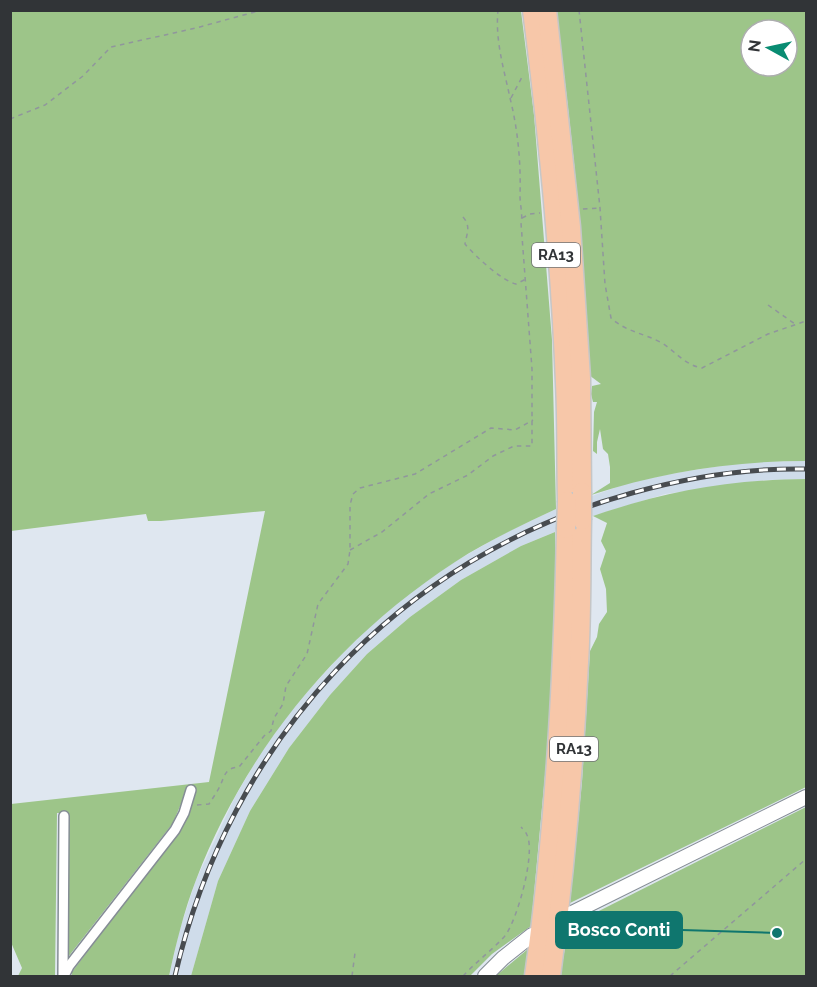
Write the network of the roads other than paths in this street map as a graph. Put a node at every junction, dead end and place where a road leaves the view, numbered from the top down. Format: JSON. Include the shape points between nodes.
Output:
{"nodes":[{"id":1,"x":532,"y":10,"type":"edge"},
{"id":2,"x":547,"y":10,"type":"edge"},
{"id":3,"x":574,"y":496,"type":"junction"},
{"id":4,"x":191,"y":790,"type":"dead end"},
{"id":5,"x":807,"y":797,"type":"edge"},
{"id":6,"x":64,"y":816,"type":"dead end"},
{"id":7,"x":568,"y":915,"type":"dead end"},
{"id":8,"x":532,"y":935,"type":"dead end"},
{"id":9,"x":64,"y":976,"type":"edge"},
{"id":10,"x":485,"y":976,"type":"edge"},
{"id":11,"x":534,"y":976,"type":"edge"},
{"id":12,"x":551,"y":976,"type":"edge"}],
"edges":[{"from":1,"to":3,"type":"highway","number":"RA13","via":[[554,224]]},
{"from":2,"to":3,"type":"highway","number":"RA13","via":[[571,227],[581,378]]},
{"from":3,"to":11,"type":"highway","number":"RA13","bridge":true,"via":[[566,529],[563,666],[553,814]]},
{"from":3,"to":12,"type":"highway","number":"RA13","bridge":true,"via":[[582,519],[579,661],[569,813]]},
{"from":4,"to":9,"type":"street","via":[[187,807],[170,836]]},
{"from":5,"to":7,"type":"main road"},
{"from":6,"to":9,"type":"street"},
{"from":8,"to":10,"type":"main road"}]}
